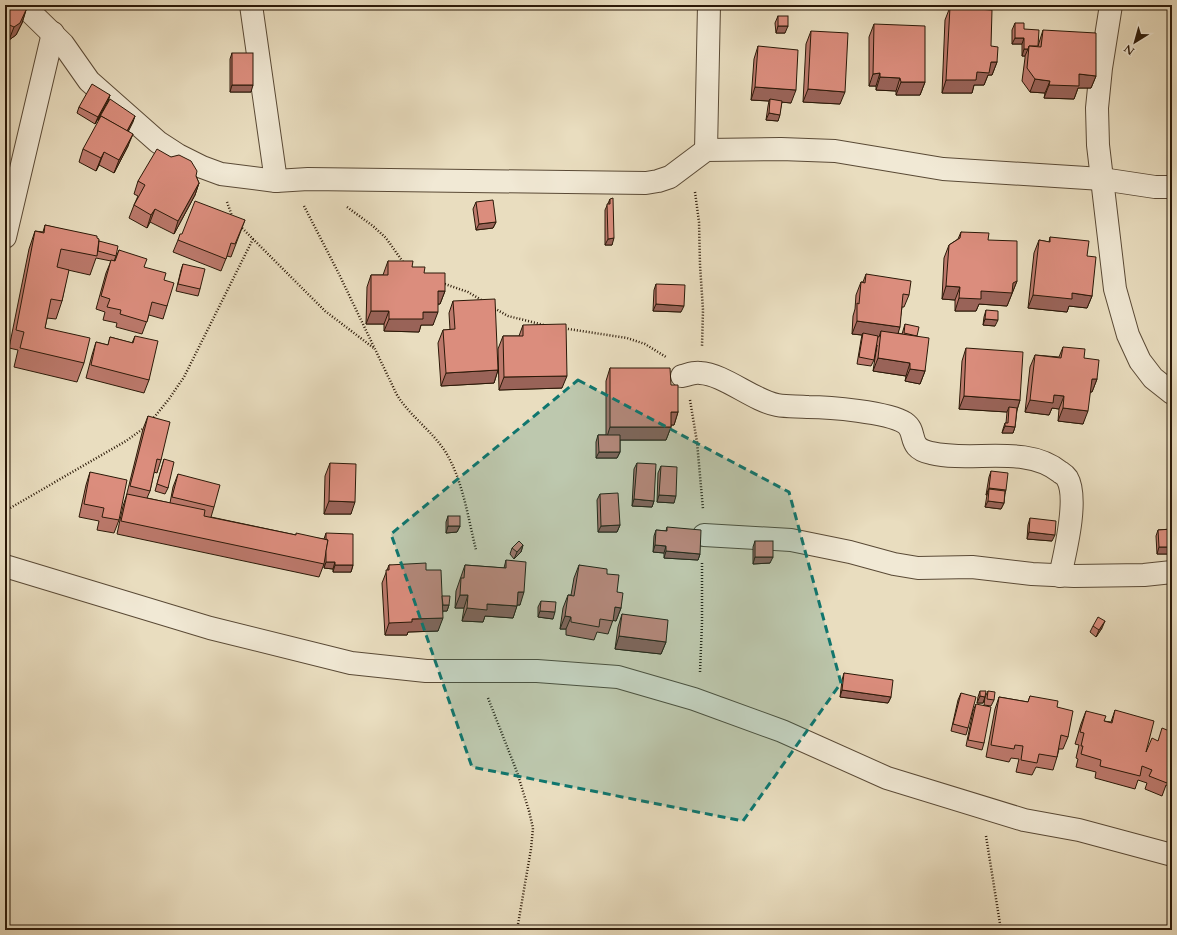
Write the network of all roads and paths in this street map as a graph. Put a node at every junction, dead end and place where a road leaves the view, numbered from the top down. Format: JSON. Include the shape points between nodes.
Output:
{"nodes":[{"id":1,"x":23,"y":5,"type":"edge"},
{"id":2,"x":251,"y":5,"type":"edge"},
{"id":3,"x":709,"y":5,"type":"edge"},
{"id":4,"x":1111,"y":5,"type":"edge"},
{"id":5,"x":53,"y":33,"type":"junction"},
{"id":6,"x":699,"y":156,"type":"junction"},
{"id":7,"x":221,"y":174,"type":"junction"},
{"id":8,"x":1102,"y":179,"type":"junction"},
{"id":9,"x":283,"y":180,"type":"junction"},
{"id":10,"x":1172,"y":187,"type":"edge"},
{"id":11,"x":344,"y":205,"type":"dead end"},
{"id":12,"x":234,"y":219,"type":"edge"},
{"id":13,"x":237,"y":223,"type":"edge"},
{"id":14,"x":5,"y":237,"type":"edge"},
{"id":15,"x":253,"y":239,"type":"junction"},
{"id":16,"x":405,"y":265,"type":"edge"},
{"id":17,"x":440,"y":282,"type":"edge"},
{"id":18,"x":548,"y":326,"type":"edge"},
{"id":19,"x":556,"y":327,"type":"edge"},
{"id":20,"x":375,"y":350,"type":"junction"},
{"id":21,"x":691,"y":374,"type":"junction"},
{"id":22,"x":1172,"y":393,"type":"edge"},
{"id":23,"x":150,"y":421,"type":"edge"},
{"id":24,"x":145,"y":426,"type":"edge"},
{"id":25,"x":5,"y":511,"type":"edge"},
{"id":26,"x":704,"y":535,"type":"junction"},
{"id":27,"x":476,"y":550,"type":"dead end"},
{"id":28,"x":5,"y":566,"type":"edge"},
{"id":29,"x":1172,"y":572,"type":"edge"},
{"id":30,"x":1060,"y":576,"type":"junction"},
{"id":31,"x":478,"y":671,"type":"junction"},
{"id":32,"x":694,"y":699,"type":"junction"},
{"id":33,"x":982,"y":807,"type":"junction"},
{"id":34,"x":1172,"y":855,"type":"edge"},
{"id":35,"x":517,"y":930,"type":"edge"},
{"id":36,"x":1001,"y":930,"type":"edge"}],
"edges":[{"from":1,"to":5,"type":"street"},
{"from":2,"to":9,"type":"street"},
{"from":3,"to":6,"type":"street"},
{"from":4,"to":8,"type":"street","via":[[1097,108]]},
{"from":5,"to":7,"type":"street","via":[[89,80],[158,142],[178,155]]},
{"from":5,"to":14,"type":"street"},
{"from":6,"to":8,"type":"street","via":[[781,149],[835,151],[943,169]]},
{"from":6,"to":9,"type":"street","via":[[670,177],[646,183]]},
{"from":6,"to":21,"type":"path","via":[[703,310]]},
{"from":7,"to":9,"type":"street"},
{"from":7,"to":12,"type":"path","via":[[228,207]]},
{"from":8,"to":10,"type":"street"},
{"from":8,"to":22,"type":"street","via":[[1115,289],[1128,335],[1140,361],[1153,378]]},
{"from":9,"to":20,"type":"path","via":[[338,272]]},
{"from":11,"to":16,"type":"path","via":[[386,238]]},
{"from":13,"to":15,"type":"path"},
{"from":15,"to":20,"type":"path","via":[[325,311]]},
{"from":15,"to":23,"type":"path","via":[[184,377]]},
{"from":17,"to":18,"type":"path","via":[[468,292],[508,316]]},
{"from":19,"to":21,"type":"path","via":[[627,338],[645,344]]},
{"from":20,"to":27,"type":"path","via":[[396,395],[444,451],[451,463],[460,485]]},
{"from":21,"to":26,"type":"path","via":[[690,403],[702,483]]},
{"from":21,"to":30,"type":"street","via":[[715,376],[767,403],[786,407],[830,407],[884,415],[906,424],[917,448],[930,453],[1037,459],[1052,465],[1066,477],[1072,490],[1071,516]]},
{"from":24,"to":25,"type":"path","via":[[140,432]]},
{"from":26,"to":30,"type":"street","via":[[791,540],[918,568],[972,567]]},
{"from":26,"to":32,"type":"path","via":[[701,667]]},
{"from":28,"to":31,"type":"street","via":[[210,628],[351,663],[426,671]]},
{"from":29,"to":30,"type":"street"},
{"from":31,"to":32,"type":"street","via":[[537,671],[618,677]]},
{"from":31,"to":35,"type":"path","via":[[517,772],[533,828]]},
{"from":32,"to":33,"type":"street","via":[[782,731],[887,778]]},
{"from":33,"to":34,"type":"street","via":[[1024,820],[1079,830]]},
{"from":33,"to":36,"type":"path"}]}
